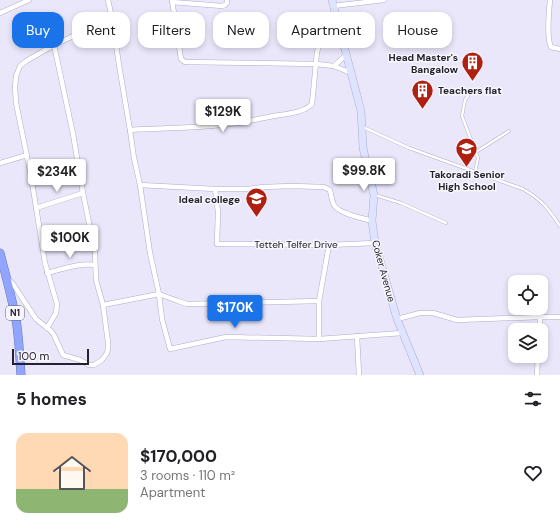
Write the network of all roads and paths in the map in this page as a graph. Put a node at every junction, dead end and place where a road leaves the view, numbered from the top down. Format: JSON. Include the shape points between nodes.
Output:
{"nodes":[{"id":1,"x":29,"y":0,"type":"edge"},
{"id":2,"x":108,"y":0,"type":"edge"},
{"id":3,"x":227,"y":0,"type":"edge"},
{"id":4,"x":381,"y":0,"type":"edge"},
{"id":5,"x":550,"y":0,"type":"edge"},
{"id":6,"x":172,"y":1,"type":"edge"},
{"id":7,"x":333,"y":6,"type":"edge"},
{"id":8,"x":111,"y":12,"type":"edge"},
{"id":9,"x":0,"y":13,"type":"edge"},
{"id":10,"x":49,"y":48,"type":"edge"},
{"id":11,"x":55,"y":48,"type":"edge"},
{"id":12,"x":117,"y":48,"type":"edge"},
{"id":13,"x":560,"y":49,"type":"edge"},
{"id":14,"x":346,"y":55,"type":"junction"},
{"id":15,"x":316,"y":64,"type":"junction"},
{"id":16,"x":334,"y":66,"type":"junction"},
{"id":17,"x":351,"y":73,"type":"junction"},
{"id":18,"x":468,"y":96,"type":"dead end"},
{"id":19,"x":362,"y":127,"type":"junction"},
{"id":20,"x":130,"y":130,"type":"junction"},
{"id":21,"x":509,"y":131,"type":"dead end"},
{"id":22,"x":476,"y":152,"type":"junction"},
{"id":23,"x":27,"y":155,"type":"junction"},
{"id":24,"x":0,"y":163,"type":"edge"},
{"id":25,"x":475,"y":172,"type":"junction"},
{"id":26,"x":140,"y":185,"type":"junction"},
{"id":27,"x":215,"y":189,"type":"junction"},
{"id":28,"x":83,"y":193,"type":"junction"},
{"id":29,"x":374,"y":194,"type":"junction"},
{"id":30,"x":36,"y":208,"type":"junction"},
{"id":31,"x":372,"y":221,"type":"junction"},
{"id":32,"x":446,"y":223,"type":"dead end"},
{"id":33,"x":560,"y":226,"type":"edge"},
{"id":34,"x":374,"y":243,"type":"junction"},
{"id":35,"x":328,"y":245,"type":"junction"},
{"id":36,"x":0,"y":253,"type":"edge"},
{"id":37,"x":95,"y":265,"type":"junction"},
{"id":38,"x":48,"y":273,"type":"junction"},
{"id":39,"x":4,"y":274,"type":"edge"},
{"id":40,"x":159,"y":294,"type":"junction"},
{"id":41,"x":319,"y":301,"type":"junction"},
{"id":42,"x":103,"y":305,"type":"junction"},
{"id":43,"x":540,"y":317,"type":"junction"},
{"id":44,"x":560,"y":317,"type":"edge"},
{"id":45,"x":397,"y":318,"type":"junction"},
{"id":46,"x":540,"y":323,"type":"edge"},
{"id":47,"x":47,"y":328,"type":"junction"},
{"id":48,"x":402,"y":333,"type":"junction"},
{"id":49,"x":358,"y":336,"type":"junction"},
{"id":50,"x":319,"y":339,"type":"junction"},
{"id":51,"x":538,"y":363,"type":"edge"},
{"id":52,"x":21,"y":375,"type":"edge"},
{"id":53,"x":359,"y":375,"type":"edge"},
{"id":54,"x":420,"y":375,"type":"edge"},
{"id":55,"x":537,"y":375,"type":"edge"}],
"edges":[{"from":1,"to":9,"type":"street"},
{"from":2,"to":8,"type":"street"},
{"from":3,"to":6,"type":"street","via":[[222,6]]},
{"from":4,"to":7,"type":"street"},
{"from":5,"to":13,"type":"street","via":[[550,44],[551,48]]},
{"from":6,"to":15,"type":"street","via":[[180,59],[185,62]]},
{"from":7,"to":14,"type":"street","name":"Coker Avenue"},
{"from":7,"to":15,"type":"street","via":[[319,46]]},
{"from":10,"to":23,"type":"street","via":[[20,66],[16,76],[16,103]]},
{"from":11,"to":28,"type":"street"},
{"from":12,"to":20,"type":"street"},
{"from":14,"to":16,"type":"street"},
{"from":14,"to":17,"type":"street","name":"Coker Avenue"},
{"from":15,"to":16,"type":"street"},
{"from":15,"to":20,"type":"street","via":[[312,104],[292,114],[231,124]]},
{"from":16,"to":17,"type":"street"},
{"from":17,"to":19,"type":"street","name":"Coker Avenue","via":[[361,111]]},
{"from":18,"to":22,"type":"lane","via":[[462,116]]},
{"from":19,"to":25,"type":"lane","via":[[409,148]]},
{"from":19,"to":29,"type":"street","name":"Coker Avenue","via":[[363,148]]},
{"from":20,"to":26,"type":"street"},
{"from":21,"to":22,"type":"lane"},
{"from":22,"to":25,"type":"lane","via":[[478,158]]},
{"from":23,"to":24,"type":"street"},
{"from":23,"to":30,"type":"street"},
{"from":25,"to":33,"type":"lane","via":[[523,189],[548,208]]},
{"from":26,"to":27,"type":"street"},
{"from":26,"to":40,"type":"street"},
{"from":27,"to":31,"type":"street","via":[[324,187],[330,190],[334,206],[350,215]]},
{"from":27,"to":35,"type":"street","name":"Tetteh Telfer Drive","via":[[218,212],[217,244]]},
{"from":28,"to":30,"type":"street"},
{"from":28,"to":37,"type":"street"},
{"from":29,"to":31,"type":"street","name":"Coker Avenue"},
{"from":29,"to":32,"type":"lane","via":[[402,203]]},
{"from":30,"to":38,"type":"street"},
{"from":31,"to":34,"type":"street","name":"Coker Avenue"},
{"from":34,"to":35,"type":"street","name":"Tetteh Telfer Drive"},
{"from":34,"to":45,"type":"street","name":"Coker Avenue"},
{"from":35,"to":41,"type":"street"},
{"from":36,"to":39,"type":"highway","number":"N1"},
{"from":37,"to":38,"type":"street","via":[[80,265]]},
{"from":37,"to":42,"type":"street"},
{"from":38,"to":47,"type":"street","via":[[57,308]]},
{"from":39,"to":47,"type":"street","via":[[37,321]]},
{"from":39,"to":52,"type":"highway","number":"N1","via":[[17,324]]},
{"from":40,"to":41,"type":"street","via":[[187,304]]},
{"from":40,"to":42,"type":"street"},
{"from":40,"to":50,"type":"street","via":[[170,349],[226,337]]},
{"from":41,"to":50,"type":"street"},
{"from":42,"to":47,"type":"street","via":[[108,349],[102,360],[94,365],[63,355],[54,335]]},
{"from":43,"to":44,"type":"street"},
{"from":43,"to":45,"type":"street","via":[[457,320],[433,313],[420,313]]},
{"from":43,"to":46,"type":"street"},
{"from":45,"to":48,"type":"street","name":"Coker Avenue"},
{"from":48,"to":49,"type":"street"},
{"from":48,"to":54,"type":"street","name":"Coker Avenue"},
{"from":49,"to":50,"type":"street"},
{"from":49,"to":53,"type":"street"},
{"from":51,"to":55,"type":"street"}]}
